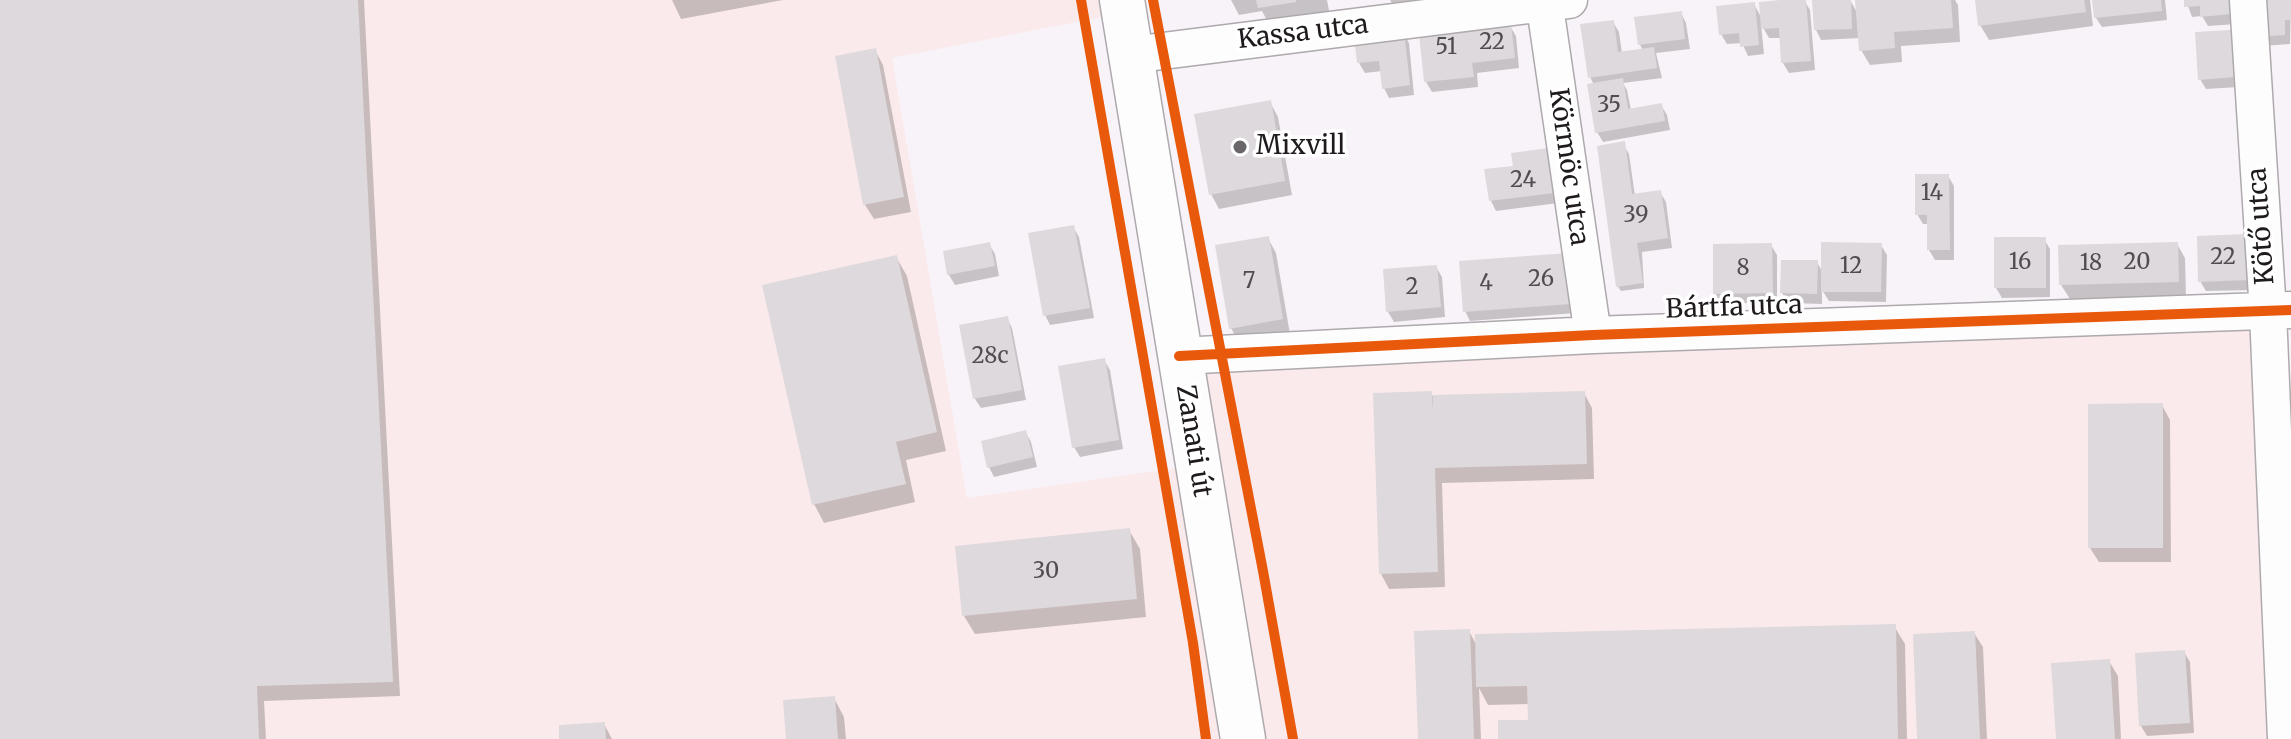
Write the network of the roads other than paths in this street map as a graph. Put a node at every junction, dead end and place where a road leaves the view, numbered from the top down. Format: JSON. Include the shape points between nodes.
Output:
{"nodes":[{"id":1,"x":1122,"y":0,"type":"edge"},
{"id":2,"x":2248,"y":0,"type":"edge"},
{"id":3,"x":1552,"y":1,"type":"edge"},
{"id":4,"x":1131,"y":55,"type":"junction"},
{"id":5,"x":2279,"y":311,"type":"edge"},
{"id":6,"x":1593,"y":335,"type":"junction"},
{"id":7,"x":1179,"y":356,"type":"junction"},
{"id":8,"x":1243,"y":739,"type":"edge"},
{"id":9,"x":2286,"y":739,"type":"edge"}],
"edges":[{"from":1,"to":4,"type":"street","name":"Zanati út"},
{"from":2,"to":5,"type":"street","name":"Kötő utca"},
{"from":3,"to":4,"type":"street","name":"Kassa utca"},
{"from":3,"to":6,"type":"street","name":"Körmöc utca"},
{"from":4,"to":7,"type":"street","name":"Zanati út"},
{"from":5,"to":6,"type":"street","name":"Bártfa utca"},
{"from":5,"to":9,"type":"street","name":"Kötő utca"},
{"from":6,"to":7,"type":"street","name":"Bártfa utca"},
{"from":7,"to":8,"type":"street","name":"Zanati út"}]}
